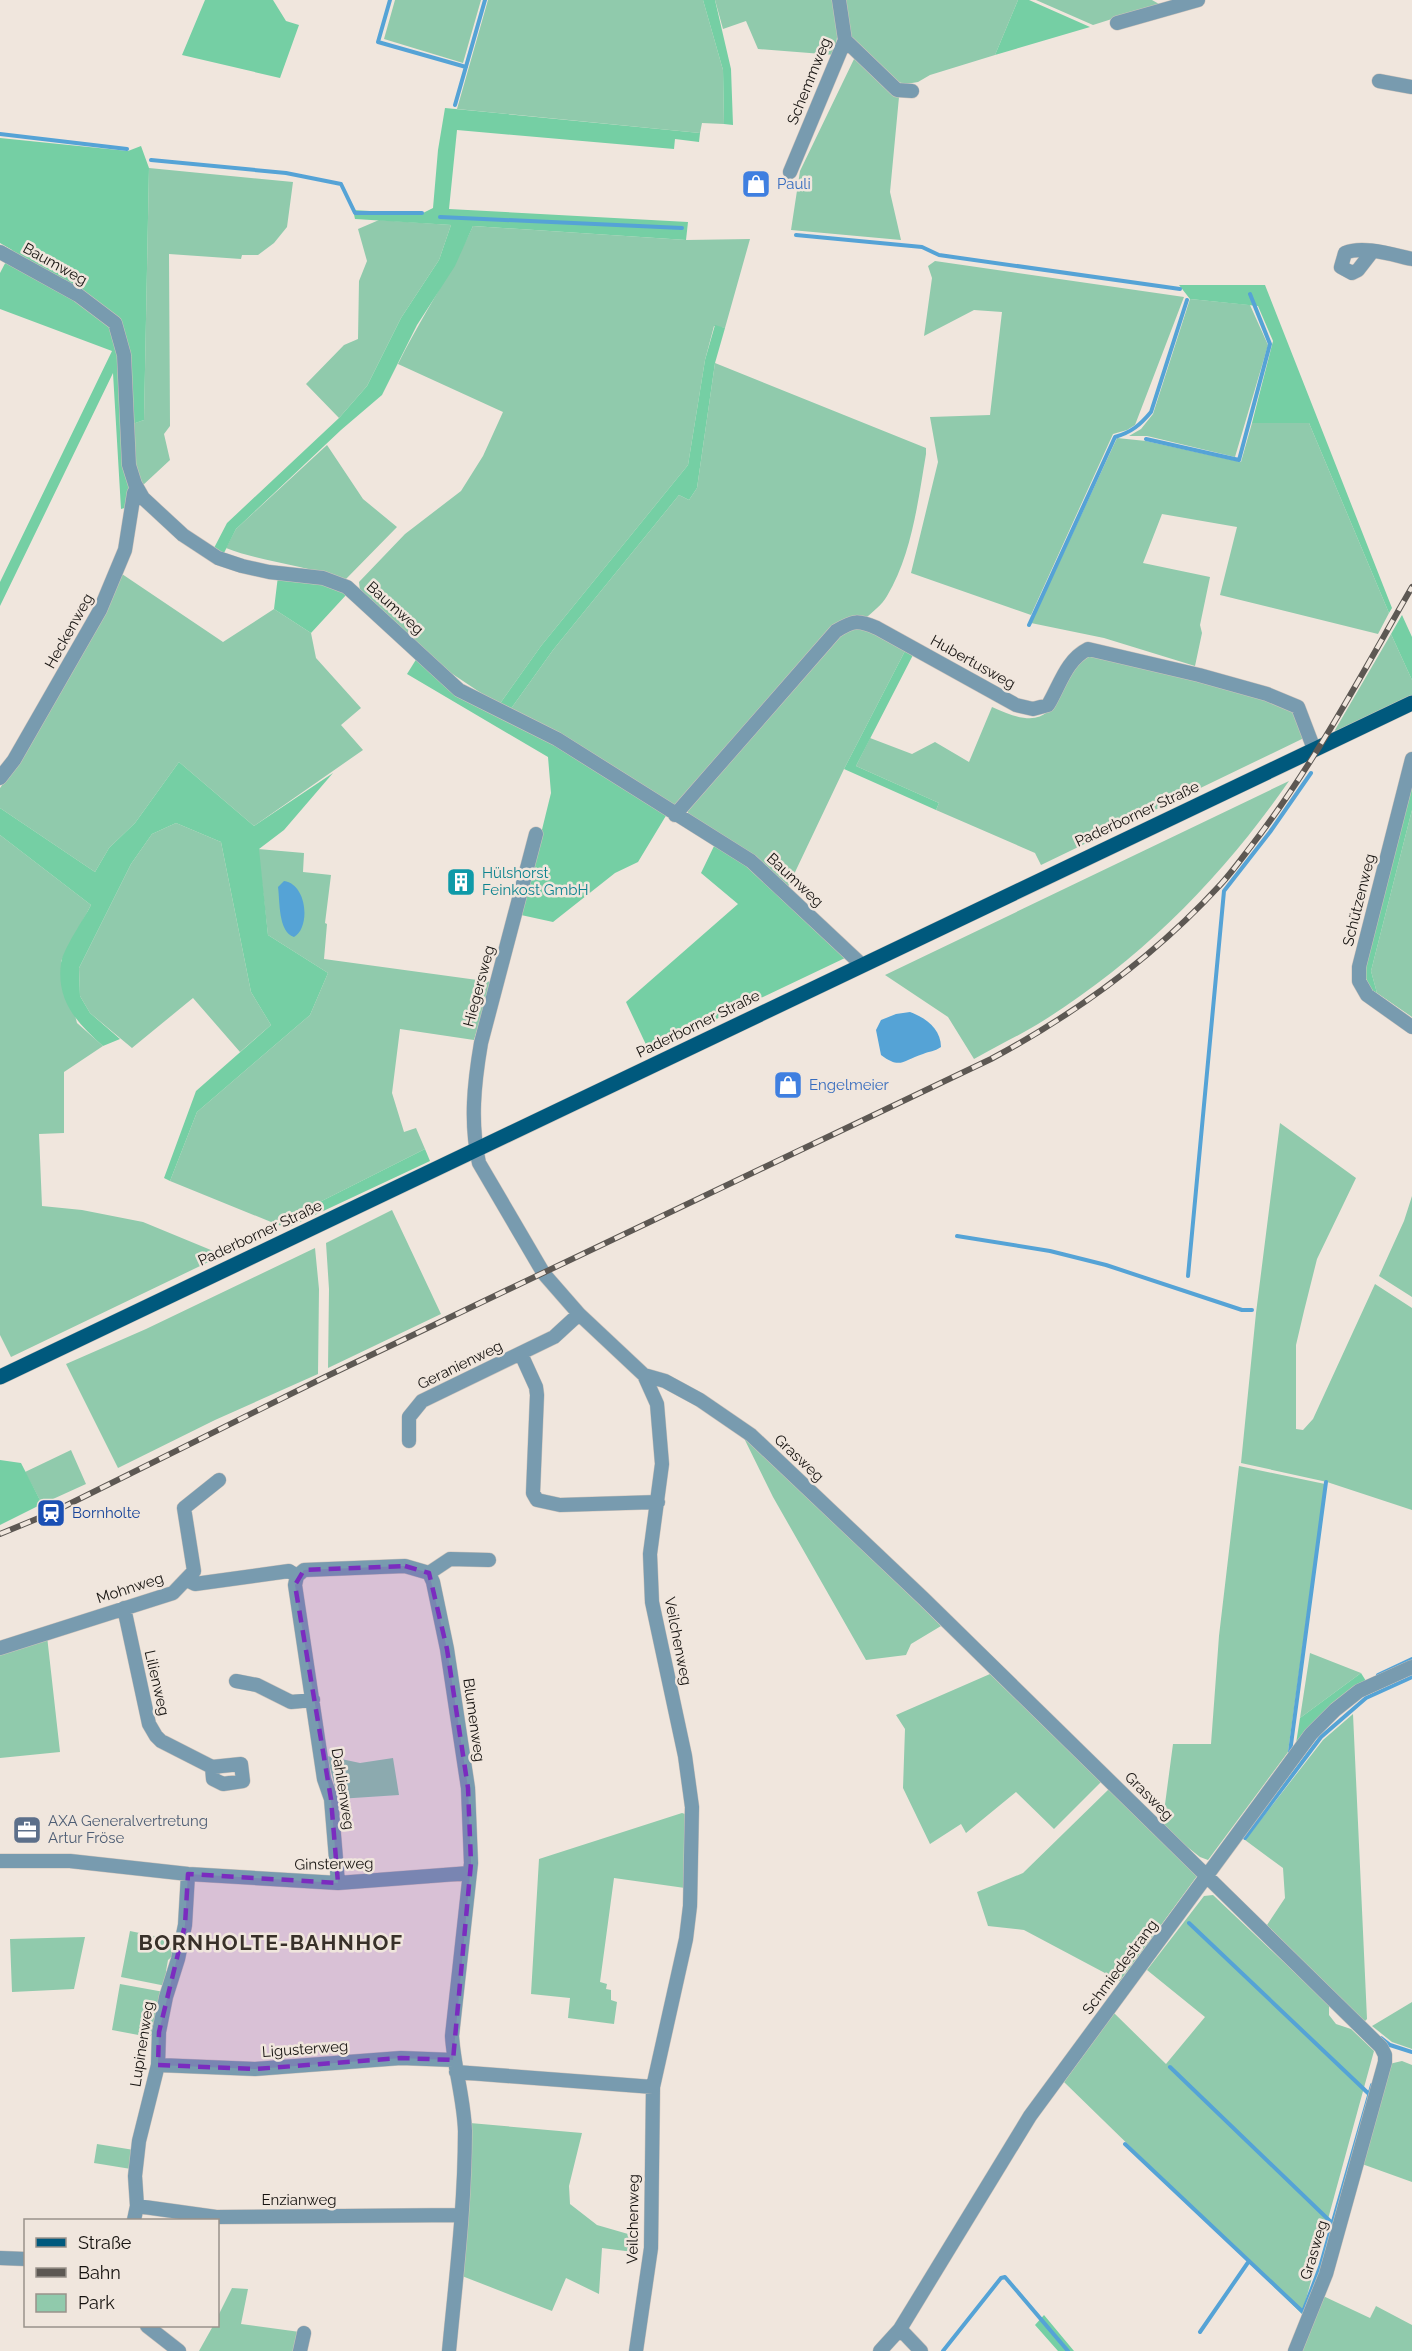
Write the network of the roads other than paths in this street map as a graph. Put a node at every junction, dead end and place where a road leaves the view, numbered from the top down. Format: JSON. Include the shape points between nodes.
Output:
{"nodes":[{"id":1,"x":839,"y":0,"type":"edge"},
{"id":2,"x":1198,"y":0,"type":"edge"},
{"id":3,"x":1117,"y":23,"type":"dead end"},
{"id":4,"x":845,"y":40,"type":"junction"},
{"id":5,"x":1379,"y":81,"type":"dead end"},
{"id":6,"x":1412,"y":87,"type":"edge"},
{"id":7,"x":912,"y":92,"type":"dead end"},
{"id":8,"x":790,"y":172,"type":"dead end"},
{"id":9,"x":0,"y":252,"type":"edge"},
{"id":10,"x":1372,"y":252,"type":"dead end"},
{"id":11,"x":1412,"y":259,"type":"edge"},
{"id":12,"x":137,"y":489,"type":"junction"},
{"id":13,"x":1412,"y":703,"type":"edge"},
{"id":14,"x":1314,"y":749,"type":"junction"},
{"id":15,"x":1412,"y":759,"type":"edge"},
{"id":16,"x":0,"y":778,"type":"edge"},
{"id":17,"x":675,"y":815,"type":"junction"},
{"id":18,"x":536,"y":834,"type":"dead end"},
{"id":19,"x":862,"y":965,"type":"junction"},
{"id":20,"x":1412,"y":1027,"type":"edge"},
{"id":21,"x":476,"y":1150,"type":"junction"},
{"id":22,"x":579,"y":1314,"type":"junction"},
{"id":23,"x":521,"y":1354,"type":"junction"},
{"id":24,"x":644,"y":1375,"type":"junction"},
{"id":25,"x":0,"y":1377,"type":"edge"},
{"id":26,"x":409,"y":1441,"type":"dead end"},
{"id":27,"x":219,"y":1480,"type":"dead end"},
{"id":28,"x":658,"y":1502,"type":"junction"},
{"id":29,"x":489,"y":1560,"type":"dead end"},
{"id":30,"x":429,"y":1573,"type":"junction"},
{"id":31,"x":297,"y":1576,"type":"junction"},
{"id":32,"x":187,"y":1580,"type":"junction"},
{"id":33,"x":124,"y":1608,"type":"junction"},
{"id":34,"x":0,"y":1648,"type":"edge"},
{"id":35,"x":1412,"y":1668,"type":"edge"},
{"id":36,"x":236,"y":1680,"type":"dead end"},
{"id":37,"x":313,"y":1700,"type":"junction"},
{"id":38,"x":212,"y":1767,"type":"dead end"},
{"id":39,"x":0,"y":1861,"type":"edge"},
{"id":40,"x":188,"y":1874,"type":"junction"},
{"id":41,"x":470,"y":1874,"type":"junction"},
{"id":42,"x":1207,"y":1878,"type":"junction"},
{"id":43,"x":338,"y":1883,"type":"junction"},
{"id":44,"x":158,"y":2066,"type":"junction"},
{"id":45,"x":455,"y":2066,"type":"junction"},
{"id":46,"x":652,"y":2087,"type":"junction"},
{"id":47,"x":137,"y":2206,"type":"junction"},
{"id":48,"x":461,"y":2215,"type":"junction"},
{"id":49,"x":134,"y":2219,"type":"edge"},
{"id":50,"x":0,"y":2258,"type":"edge"},
{"id":51,"x":24,"y":2259,"type":"edge"},
{"id":52,"x":149,"y":2327,"type":"edge"},
{"id":53,"x":900,"y":2329,"type":"junction"},
{"id":54,"x":304,"y":2333,"type":"dead end"},
{"id":55,"x":163,"y":2346,"type":"edge"},
{"id":56,"x":179,"y":2351,"type":"edge"},
{"id":57,"x":300,"y":2351,"type":"edge"},
{"id":58,"x":449,"y":2351,"type":"edge"},
{"id":59,"x":636,"y":2351,"type":"edge"},
{"id":60,"x":880,"y":2351,"type":"edge"},
{"id":61,"x":921,"y":2351,"type":"edge"},
{"id":62,"x":1295,"y":2351,"type":"edge"}],
"edges":[{"from":1,"to":4,"type":"street","name":"Schemmweg"},
{"from":2,"to":3,"type":"street"},
{"from":4,"to":7,"type":"street","via":[[897,90]]},
{"from":4,"to":8,"type":"street","name":"Schemmweg"},
{"from":5,"to":6,"type":"street"},
{"from":9,"to":12,"type":"street","name":"Baumweg","via":[[78,295],[115,323],[124,355],[129,465]]},
{"from":10,"to":11,"type":"street"},
{"from":12,"to":16,"type":"street","name":"Heckenweg","via":[[124,550],[100,610]]},
{"from":12,"to":17,"type":"street","name":"Baumweg","via":[[183,535],[218,558],[269,572],[323,578],[347,587],[459,690],[557,739]]},
{"from":13,"to":14,"type":"main road","name":"Paderborner Straße"},
{"from":14,"to":17,"type":"street","name":"Hubertusweg","via":[[1298,707],[1210,678],[1088,650],[1077,654],[1071,662],[1048,705],[1033,709],[1016,705],[877,628],[857,621],[836,631]]},
{"from":14,"to":19,"type":"main road","name":"Paderborner Straße"},
{"from":15,"to":20,"type":"street","name":"Schützenweg","via":[[1359,967],[1359,981],[1367,995]]},
{"from":17,"to":19,"type":"street","name":"Baumweg","via":[[751,861]]},
{"from":18,"to":21,"type":"street","name":"Hiegersweg","via":[[480,1043],[473,1116]]},
{"from":19,"to":21,"type":"main road","name":"Paderborner Straße"},
{"from":21,"to":22,"type":"street","name":"Veilchenweg","via":[[479,1163],[534,1259]]},
{"from":21,"to":25,"type":"main road","name":"Paderborner Straße"},
{"from":22,"to":23,"type":"street","name":"Geranienweg","via":[[554,1337]]},
{"from":22,"to":24,"type":"street","name":"Veilchenweg"},
{"from":23,"to":26,"type":"street","name":"Geranienweg","via":[[422,1401],[409,1417]]},
{"from":23,"to":28,"type":"street","name":"Geranienweg","via":[[536,1387],[533,1493],[537,1500],[560,1505]]},
{"from":24,"to":28,"type":"street","name":"Veilchenweg","via":[[657,1404],[661,1438]]},
{"from":24,"to":42,"type":"street","name":"Grasweg","via":[[665,1381],[699,1400],[750,1435]]},
{"from":27,"to":32,"type":"street","name":"Mohnweg","via":[[184,1508],[194,1571]]},
{"from":28,"to":46,"type":"street","name":"Veilchenweg","via":[[651,1554],[652,1602],[692,1807],[686,1939]]},
{"from":29,"to":30,"type":"street","via":[[450,1559]]},
{"from":30,"to":31,"type":"street","via":[[405,1566],[304,1570]]},
{"from":30,"to":41,"type":"street","name":"Blumenweg","via":[[447,1649],[468,1788]]},
{"from":31,"to":32,"type":"street","via":[[289,1571],[195,1584]]},
{"from":31,"to":37,"type":"street","name":"Dahlienweg","via":[[295,1585]]},
{"from":32,"to":33,"type":"street","name":"Mohnweg","via":[[173,1593]]},
{"from":33,"to":34,"type":"street","name":"Mohnweg"},
{"from":33,"to":38,"type":"street","name":"Lilienweg","via":[[149,1724],[161,1741]]},
{"from":35,"to":42,"type":"street","name":"Schmiedestrang","via":[[1359,1691],[1311,1734]]},
{"from":36,"to":37,"type":"street","via":[[257,1685],[291,1702]]},
{"from":37,"to":43,"type":"street","name":"Dahlienweg","via":[[324,1779],[331,1799]]},
{"from":39,"to":40,"type":"street","name":"Ginsterweg","via":[[69,1861]]},
{"from":40,"to":43,"type":"street","name":"Ginsterweg"},
{"from":40,"to":44,"type":"street","name":"Lupinenweg","via":[[185,1925],[159,2032]]},
{"from":41,"to":43,"type":"street","name":"Ginsterweg"},
{"from":41,"to":45,"type":"street","via":[[452,2036]]},
{"from":42,"to":53,"type":"street","name":"Schmiedestrang","via":[[1030,2116]]},
{"from":42,"to":62,"type":"street","name":"Grasweg","via":[[1385,2055],[1326,2274]]},
{"from":44,"to":45,"type":"street","name":"Ligusterweg","via":[[255,2069],[402,2058]]},
{"from":44,"to":47,"type":"street","name":"Lupinenweg","via":[[139,2141]]},
{"from":45,"to":46,"type":"street","via":[[544,2080]]},
{"from":45,"to":48,"type":"street","via":[[465,2130]]},
{"from":46,"to":59,"type":"street","name":"Veilchenweg","via":[[651,2248]]},
{"from":47,"to":48,"type":"street","name":"Enzianweg","via":[[216,2217]]},
{"from":47,"to":49,"type":"street","name":"Lupinenweg"},
{"from":48,"to":58,"type":"street"},
{"from":50,"to":51,"type":"street"},
{"from":52,"to":55,"type":"street"},
{"from":53,"to":60,"type":"street","name":"Schmiedestrang"},
{"from":53,"to":61,"type":"street"},
{"from":54,"to":57,"type":"street"},
{"from":55,"to":56,"type":"street"}]}
